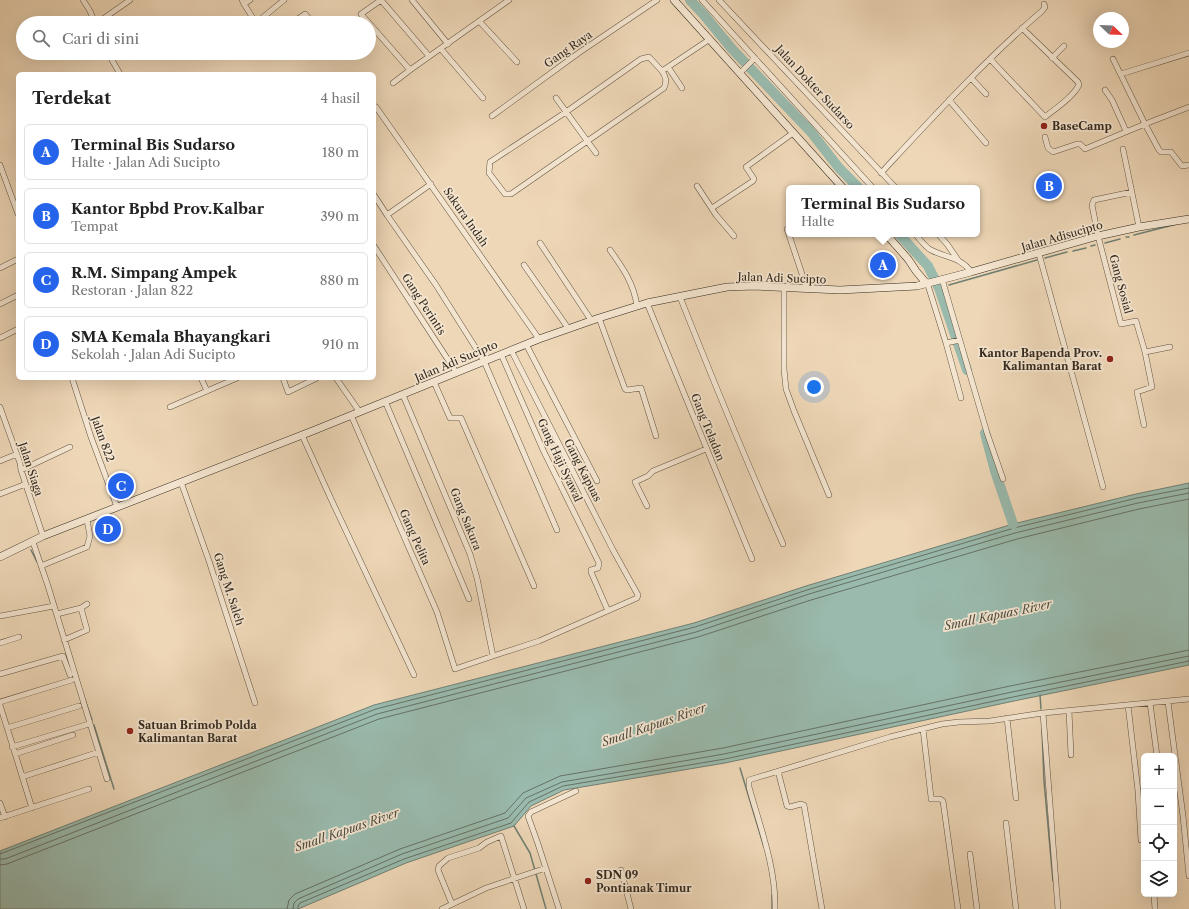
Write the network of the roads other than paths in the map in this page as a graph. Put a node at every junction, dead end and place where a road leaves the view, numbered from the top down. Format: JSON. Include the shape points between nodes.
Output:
{"nodes":[{"id":1,"x":83,"y":0,"type":"edge"},
{"id":2,"x":130,"y":0,"type":"edge"},
{"id":3,"x":250,"y":0,"type":"edge"},
{"id":4,"x":284,"y":0,"type":"edge"},
{"id":5,"x":381,"y":0,"type":"edge"},
{"id":6,"x":412,"y":0,"type":"edge"},
{"id":7,"x":509,"y":0,"type":"edge"},
{"id":8,"x":657,"y":0,"type":"edge"},
{"id":9,"x":674,"y":0,"type":"edge"},
{"id":10,"x":702,"y":0,"type":"edge"},
{"id":11,"x":719,"y":0,"type":"edge"},
{"id":12,"x":243,"y":2,"type":"edge"},
{"id":13,"x":1044,"y":4,"type":"dead end"},
{"id":14,"x":92,"y":16,"type":"edge"},
{"id":15,"x":106,"y":16,"type":"edge"},
{"id":16,"x":253,"y":16,"type":"edge"},
{"id":17,"x":264,"y":16,"type":"edge"},
{"id":18,"x":363,"y":16,"type":"edge"},
{"id":19,"x":479,"y":21,"type":"junction"},
{"id":20,"x":1022,"y":28,"type":"junction"},
{"id":21,"x":376,"y":31,"type":"edge"},
{"id":22,"x":710,"y":39,"type":"junction"},
{"id":23,"x":448,"y":44,"type":"junction"},
{"id":24,"x":1064,"y":46,"type":"dead end"},
{"id":25,"x":441,"y":49,"type":"junction"},
{"id":26,"x":1189,"y":53,"type":"edge"},
{"id":27,"x":429,"y":56,"type":"junction"},
{"id":28,"x":755,"y":58,"type":"junction"},
{"id":29,"x":1052,"y":58,"type":"junction"},
{"id":30,"x":990,"y":59,"type":"junction"},
{"id":31,"x":1113,"y":59,"type":"dead end"},
{"id":32,"x":112,"y":60,"type":"edge"},
{"id":33,"x":517,"y":62,"type":"dead end"},
{"id":34,"x":668,"y":67,"type":"junction"},
{"id":35,"x":410,"y":70,"type":"junction"},
{"id":36,"x":662,"y":71,"type":"junction"},
{"id":37,"x":119,"y":72,"type":"edge"},
{"id":38,"x":740,"y":73,"type":"junction"},
{"id":39,"x":1121,"y":74,"type":"junction"},
{"id":40,"x":971,"y":78,"type":"junction"},
{"id":41,"x":393,"y":83,"type":"dead end"},
{"id":42,"x":682,"y":88,"type":"dead end"},
{"id":43,"x":1105,"y":90,"type":"dead end"},
{"id":44,"x":986,"y":94,"type":"dead end"},
{"id":45,"x":484,"y":98,"type":"dead end"},
{"id":46,"x":556,"y":98,"type":"dead end"},
{"id":47,"x":948,"y":100,"type":"junction"},
{"id":48,"x":376,"y":107,"type":"dead end"},
{"id":49,"x":1189,"y":108,"type":"edge"},
{"id":50,"x":566,"y":112,"type":"junction"},
{"id":51,"x":492,"y":116,"type":"dead end"},
{"id":52,"x":1145,"y":124,"type":"junction"},
{"id":53,"x":1126,"y":131,"type":"junction"},
{"id":54,"x":793,"y":134,"type":"junction"},
{"id":55,"x":1045,"y":137,"type":"dead end"},
{"id":56,"x":588,"y":142,"type":"junction"},
{"id":57,"x":986,"y":143,"type":"dead end"},
{"id":58,"x":1123,"y":149,"type":"dead end"},
{"id":59,"x":596,"y":153,"type":"dead end"},
{"id":60,"x":0,"y":165,"type":"edge"},
{"id":61,"x":1189,"y":165,"type":"edge"},
{"id":62,"x":881,"y":172,"type":"junction"},
{"id":63,"x":431,"y":184,"type":"junction"},
{"id":64,"x":840,"y":185,"type":"edge"},
{"id":65,"x":870,"y":185,"type":"edge"},
{"id":66,"x":893,"y":185,"type":"edge"},
{"id":67,"x":697,"y":186,"type":"dead end"},
{"id":68,"x":1132,"y":192,"type":"junction"},
{"id":69,"x":376,"y":198,"type":"edge"},
{"id":70,"x":712,"y":208,"type":"junction"},
{"id":71,"x":16,"y":209,"type":"edge"},
{"id":72,"x":387,"y":215,"type":"junction"},
{"id":73,"x":1189,"y":219,"type":"edge"},
{"id":74,"x":1139,"y":227,"type":"junction"},
{"id":75,"x":734,"y":236,"type":"dead end"},
{"id":76,"x":1098,"y":236,"type":"junction"},
{"id":77,"x":790,"y":237,"type":"edge"},
{"id":78,"x":889,"y":237,"type":"edge"},
{"id":79,"x":918,"y":237,"type":"edge"},
{"id":80,"x":940,"y":237,"type":"edge"},
{"id":81,"x":540,"y":244,"type":"dead end"},
{"id":82,"x":376,"y":249,"type":"edge"},
{"id":83,"x":610,"y":250,"type":"dead end"},
{"id":84,"x":1039,"y":254,"type":"junction"},
{"id":85,"x":16,"y":260,"type":"edge"},
{"id":86,"x":958,"y":260,"type":"junction"},
{"id":87,"x":524,"y":265,"type":"dead end"},
{"id":88,"x":0,"y":268,"type":"edge"},
{"id":89,"x":916,"y":271,"type":"junction"},
{"id":90,"x":971,"y":272,"type":"junction"},
{"id":91,"x":934,"y":281,"type":"junction"},
{"id":92,"x":916,"y":286,"type":"junction"},
{"id":93,"x":784,"y":288,"type":"junction"},
{"id":94,"x":807,"y":289,"type":"junction"},
{"id":95,"x":16,"y":296,"type":"edge"},
{"id":96,"x":680,"y":297,"type":"junction"},
{"id":97,"x":647,"y":303,"type":"junction"},
{"id":98,"x":0,"y":304,"type":"edge"},
{"id":99,"x":637,"y":306,"type":"junction"},
{"id":100,"x":599,"y":318,"type":"junction"},
{"id":101,"x":591,"y":320,"type":"junction"},
{"id":102,"x":568,"y":328,"type":"junction"},
{"id":103,"x":16,"y":330,"type":"edge"},
{"id":104,"x":0,"y":338,"type":"edge"},
{"id":105,"x":539,"y":339,"type":"junction"},
{"id":106,"x":960,"y":340,"type":"junction"},
{"id":107,"x":948,"y":343,"type":"junction"},
{"id":108,"x":526,"y":344,"type":"junction"},
{"id":109,"x":1170,"y":348,"type":"dead end"},
{"id":110,"x":511,"y":350,"type":"junction"},
{"id":111,"x":1145,"y":352,"type":"junction"},
{"id":112,"x":501,"y":354,"type":"junction"},
{"id":113,"x":484,"y":361,"type":"junction"},
{"id":114,"x":456,"y":372,"type":"junction"},
{"id":115,"x":73,"y":380,"type":"edge"},
{"id":116,"x":202,"y":380,"type":"edge"},
{"id":117,"x":232,"y":380,"type":"edge"},
{"id":118,"x":284,"y":380,"type":"edge"},
{"id":119,"x":313,"y":380,"type":"edge"},
{"id":120,"x":337,"y":380,"type":"edge"},
{"id":121,"x":434,"y":382,"type":"junction"},
{"id":122,"x":207,"y":391,"type":"junction"},
{"id":123,"x":403,"y":395,"type":"junction"},
{"id":124,"x":961,"y":398,"type":"dead end"},
{"id":125,"x":385,"y":401,"type":"junction"},
{"id":126,"x":0,"y":407,"type":"edge"},
{"id":127,"x":170,"y":407,"type":"dead end"},
{"id":128,"x":360,"y":412,"type":"junction"},
{"id":129,"x":350,"y":416,"type":"junction"},
{"id":130,"x":3,"y":424,"type":"edge"},
{"id":131,"x":1144,"y":425,"type":"dead end"},
{"id":132,"x":302,"y":436,"type":"junction"},
{"id":133,"x":656,"y":436,"type":"dead end"},
{"id":134,"x":70,"y":447,"type":"dead end"},
{"id":135,"x":706,"y":449,"type":"junction"},
{"id":136,"x":17,"y":454,"type":"junction"},
{"id":137,"x":0,"y":461,"type":"edge"},
{"id":138,"x":21,"y":470,"type":"junction"},
{"id":139,"x":1003,"y":479,"type":"dead end"},
{"id":140,"x":597,"y":481,"type":"dead end"},
{"id":141,"x":181,"y":482,"type":"junction"},
{"id":142,"x":26,"y":484,"type":"junction"},
{"id":143,"x":1103,"y":487,"type":"dead end"},
{"id":144,"x":0,"y":494,"type":"edge"},
{"id":145,"x":829,"y":495,"type":"dead end"},
{"id":146,"x":647,"y":506,"type":"dead end"},
{"id":147,"x":117,"y":507,"type":"junction"},
{"id":148,"x":87,"y":520,"type":"junction"},
{"id":149,"x":557,"y":530,"type":"dead end"},
{"id":150,"x":43,"y":536,"type":"junction"},
{"id":151,"x":33,"y":542,"type":"junction"},
{"id":152,"x":783,"y":544,"type":"dead end"},
{"id":153,"x":0,"y":557,"type":"edge"},
{"id":154,"x":752,"y":559,"type":"dead end"},
{"id":155,"x":41,"y":566,"type":"junction"},
{"id":156,"x":534,"y":586,"type":"dead end"},
{"id":157,"x":469,"y":599,"type":"dead end"},
{"id":158,"x":87,"y":604,"type":"dead end"},
{"id":159,"x":54,"y":606,"type":"junction"},
{"id":160,"x":81,"y":608,"type":"junction"},
{"id":161,"x":608,"y":612,"type":"junction"},
{"id":162,"x":57,"y":614,"type":"junction"},
{"id":163,"x":0,"y":616,"type":"edge"},
{"id":164,"x":19,"y":638,"type":"dead end"},
{"id":165,"x":64,"y":640,"type":"junction"},
{"id":166,"x":0,"y":643,"type":"edge"},
{"id":167,"x":493,"y":656,"type":"junction"},
{"id":168,"x":0,"y":674,"type":"edge"},
{"id":169,"x":414,"y":675,"type":"dead end"},
{"id":170,"x":1189,"y":699,"type":"edge"},
{"id":171,"x":0,"y":702,"type":"edge"},
{"id":172,"x":1168,"y":702,"type":"junction"},
{"id":173,"x":255,"y":703,"type":"dead end"},
{"id":174,"x":1150,"y":703,"type":"junction"},
{"id":175,"x":0,"y":705,"type":"edge"},
{"id":176,"x":1128,"y":705,"type":"junction"},
{"id":177,"x":79,"y":706,"type":"dead end"},
{"id":178,"x":1069,"y":711,"type":"junction"},
{"id":179,"x":1043,"y":713,"type":"junction"},
{"id":180,"x":1007,"y":718,"type":"junction"},
{"id":181,"x":89,"y":724,"type":"junction"},
{"id":182,"x":7,"y":728,"type":"junction"},
{"id":183,"x":923,"y":729,"type":"junction"},
{"id":184,"x":73,"y":734,"type":"dead end"},
{"id":185,"x":12,"y":747,"type":"junction"},
{"id":186,"x":99,"y":752,"type":"junction"},
{"id":187,"x":1157,"y":753,"type":"edge"},
{"id":188,"x":15,"y":754,"type":"junction"},
{"id":189,"x":1071,"y":755,"type":"dead end"},
{"id":190,"x":778,"y":771,"type":"junction"},
{"id":191,"x":22,"y":777,"type":"junction"},
{"id":192,"x":107,"y":779,"type":"dead end"},
{"id":193,"x":89,"y":789,"type":"dead end"},
{"id":194,"x":576,"y":791,"type":"dead end"},
{"id":195,"x":1016,"y":798,"type":"dead end"},
{"id":196,"x":0,"y":803,"type":"edge"},
{"id":197,"x":32,"y":808,"type":"junction"},
{"id":198,"x":2,"y":818,"type":"edge"},
{"id":199,"x":1006,"y":823,"type":"dead end"},
{"id":200,"x":1141,"y":840,"type":"dead end"},
{"id":201,"x":970,"y":854,"type":"dead end"},
{"id":202,"x":546,"y":868,"type":"junction"},
{"id":203,"x":621,"y":870,"type":"dead end"},
{"id":204,"x":1189,"y":876,"type":"edge"},
{"id":205,"x":514,"y":879,"type":"junction"},
{"id":206,"x":1154,"y":897,"type":"edge"},
{"id":207,"x":452,"y":904,"type":"junction"},
{"id":208,"x":442,"y":909,"type":"edge"},
{"id":209,"x":524,"y":909,"type":"edge"},
{"id":210,"x":559,"y":909,"type":"edge"},
{"id":211,"x":631,"y":909,"type":"edge"},
{"id":212,"x":775,"y":909,"type":"edge"},
{"id":213,"x":822,"y":909,"type":"edge"},
{"id":214,"x":958,"y":909,"type":"edge"},
{"id":215,"x":977,"y":909,"type":"edge"},
{"id":216,"x":1016,"y":909,"type":"edge"},
{"id":217,"x":1058,"y":909,"type":"edge"},
{"id":218,"x":1156,"y":909,"type":"edge"}],
"edges":[{"from":1,"to":14,"type":"street"},
{"from":2,"to":15,"type":"street"},
{"from":3,"to":12,"type":"street"},
{"from":4,"to":17,"type":"street"},
{"from":5,"to":18,"type":"street","via":[[361,14]]},
{"from":5,"to":27,"type":"street"},
{"from":6,"to":23,"type":"street"},
{"from":7,"to":19,"type":"street"},
{"from":8,"to":51,"type":"street","name":"Gang Raya"},
{"from":9,"to":22,"type":"main road"},
{"from":10,"to":28,"type":"street"},
{"from":11,"to":62,"type":"street","name":"Jalan Dokter Sudarso"},
{"from":12,"to":16,"type":"street"},
{"from":13,"to":20,"type":"street","via":[[1045,7]]},
{"from":19,"to":23,"type":"street"},
{"from":19,"to":33,"type":"street"},
{"from":20,"to":29,"type":"street"},
{"from":20,"to":30,"type":"street"},
{"from":21,"to":35,"type":"street"},
{"from":22,"to":34,"type":"street"},
{"from":22,"to":38,"type":"main road"},
{"from":23,"to":25,"type":"street"},
{"from":24,"to":29,"type":"street"},
{"from":25,"to":27,"type":"street"},
{"from":25,"to":45,"type":"street"},
{"from":26,"to":39,"type":"street"},
{"from":27,"to":35,"type":"street"},
{"from":28,"to":38,"type":"street"},
{"from":28,"to":65,"type":"street"},
{"from":29,"to":30,"type":"street","via":[[1079,85],[1045,117]]},
{"from":30,"to":40,"type":"street"},
{"from":31,"to":39,"type":"street"},
{"from":32,"to":37,"type":"street"},
{"from":34,"to":36,"type":"street"},
{"from":34,"to":42,"type":"street"},
{"from":35,"to":41,"type":"street"},
{"from":36,"to":50,"type":"street","via":[[649,57],[641,59]]},
{"from":36,"to":56,"type":"street","via":[[667,82],[664,88]]},
{"from":38,"to":54,"type":"main road"},
{"from":39,"to":52,"type":"street"},
{"from":40,"to":44,"type":"street"},
{"from":40,"to":47,"type":"street"},
{"from":43,"to":53,"type":"street"},
{"from":46,"to":50,"type":"street"},
{"from":47,"to":57,"type":"street"},
{"from":47,"to":62,"type":"street"},
{"from":48,"to":63,"type":"street","name":"Sakura Indah"},
{"from":49,"to":52,"type":"street"},
{"from":50,"to":56,"type":"street"},
{"from":50,"to":56,"type":"street","via":[[490,162],[489,173],[493,179],[505,194],[511,194]]},
{"from":52,"to":53,"type":"street"},
{"from":52,"to":61,"type":"street","via":[[1161,152],[1171,152],[1182,166]]},
{"from":53,"to":55,"type":"street","via":[[1085,149],[1077,144],[1053,152],[1048,148]]},
{"from":54,"to":64,"type":"main road"},
{"from":54,"to":70,"type":"street","via":[[746,167],[753,181]]},
{"from":56,"to":59,"type":"street"},
{"from":58,"to":68,"type":"street"},
{"from":60,"to":71,"type":"street"},
{"from":62,"to":66,"type":"street","name":"Jalan Dokter Sudarso"},
{"from":63,"to":72,"type":"street"},
{"from":63,"to":105,"type":"street","name":"Sakura Indah"},
{"from":67,"to":70,"type":"street"},
{"from":68,"to":74,"type":"street"},
{"from":68,"to":76,"type":"street","via":[[1093,201]]},
{"from":69,"to":72,"type":"street"},
{"from":70,"to":75,"type":"street"},
{"from":72,"to":113,"type":"street","via":[[436,285]]},
{"from":73,"to":74,"type":"main road","name":"Jalan Adisucipto"},
{"from":74,"to":76,"type":"main road","name":"Jalan Adisucipto"},
{"from":76,"to":84,"type":"main road","name":"Jalan Adisucipto"},
{"from":76,"to":111,"type":"street","name":"Gang Sosial","via":[[1121,324],[1136,321]]},
{"from":77,"to":94,"type":"street"},
{"from":78,"to":89,"type":"main road"},
{"from":79,"to":86,"type":"street","via":[[931,250]]},
{"from":80,"to":86,"type":"street"},
{"from":81,"to":101,"type":"street"},
{"from":82,"to":114,"type":"street","name":"Gang Perintis"},
{"from":83,"to":99,"type":"street","via":[[631,282]]},
{"from":84,"to":90,"type":"main road","name":"Jalan Adisucipto"},
{"from":84,"to":143,"type":"street"},
{"from":85,"to":88,"type":"street"},
{"from":86,"to":90,"type":"street"},
{"from":87,"to":102,"type":"street"},
{"from":89,"to":91,"type":"main road"},
{"from":89,"to":92,"type":"main road"},
{"from":90,"to":91,"type":"main road","name":"Jalan Adisucipto"},
{"from":91,"to":92,"type":"main road","name":"Jalan Adi Sucipto"},
{"from":91,"to":106,"type":"street"},
{"from":91,"to":107,"type":"street"},
{"from":92,"to":94,"type":"main road","name":"Jalan Adi Sucipto"},
{"from":93,"to":94,"type":"main road","name":"Jalan Adi Sucipto"},
{"from":93,"to":96,"type":"main road","name":"Jalan Adi Sucipto","via":[[727,287]]},
{"from":93,"to":145,"type":"street","via":[[786,389]]},
{"from":95,"to":98,"type":"street"},
{"from":96,"to":97,"type":"main road","name":"Jalan Adi Sucipto"},
{"from":96,"to":152,"type":"street","via":[[712,380]]},
{"from":97,"to":99,"type":"main road","name":"Jalan Adi Sucipto"},
{"from":97,"to":135,"type":"street","name":"Gang Teladan"},
{"from":99,"to":100,"type":"main road","name":"Jalan Adi Sucipto"},
{"from":100,"to":101,"type":"main road","name":"Jalan Adi Sucipto"},
{"from":100,"to":133,"type":"street","via":[[625,389],[641,388]]},
{"from":101,"to":102,"type":"main road","name":"Jalan Adi Sucipto"},
{"from":102,"to":105,"type":"main road","name":"Jalan Adi Sucipto"},
{"from":103,"to":104,"type":"street"},
{"from":105,"to":108,"type":"main road","name":"Jalan Adi Sucipto"},
{"from":106,"to":107,"type":"street"},
{"from":106,"to":139,"type":"street"},
{"from":107,"to":124,"type":"street"},
{"from":108,"to":110,"type":"main road","name":"Jalan Adi Sucipto"},
{"from":108,"to":140,"type":"street"},
{"from":109,"to":111,"type":"street"},
{"from":110,"to":112,"type":"main road","name":"Jalan Adi Sucipto"},
{"from":110,"to":161,"type":"street","name":"Gang Kapuas","via":[[638,595],[637,598]]},
{"from":111,"to":131,"type":"street","name":"Gang Sosial","via":[[1152,387],[1137,392]]},
{"from":112,"to":113,"type":"main road","name":"Jalan Adi Sucipto"},
{"from":112,"to":161,"type":"street","name":"Gang Haji Syawal","via":[[544,452],[599,563],[598,568],[591,572]]},
{"from":113,"to":114,"type":"main road","name":"Jalan Adi Sucipto"},
{"from":113,"to":149,"type":"street"},
{"from":114,"to":121,"type":"main road","name":"Jalan Adi Sucipto"},
{"from":115,"to":147,"type":"street","name":"Jalan 822"},
{"from":116,"to":122,"type":"street"},
{"from":117,"to":122,"type":"street"},
{"from":118,"to":119,"type":"street","via":[[288,392]]},
{"from":120,"to":128,"type":"street"},
{"from":121,"to":123,"type":"main road","name":"Jalan Adi Sucipto"},
{"from":121,"to":156,"type":"street","via":[[450,418],[461,418]]},
{"from":122,"to":127,"type":"street"},
{"from":123,"to":125,"type":"main road","name":"Jalan Adi Sucipto"},
{"from":123,"to":167,"type":"street","name":"Gang Sakura","via":[[470,554]]},
{"from":125,"to":128,"type":"main road","name":"Jalan Adi Sucipto"},
{"from":125,"to":157,"type":"street"},
{"from":126,"to":130,"type":"street","name":"Jalan Siaga"},
{"from":128,"to":129,"type":"main road","name":"Jalan Adi Sucipto"},
{"from":129,"to":132,"type":"main road","name":"Jalan Adi Sucipto"},
{"from":129,"to":167,"type":"street","name":"Gang Pelita","via":[[437,612],[455,670]]},
{"from":130,"to":136,"type":"street","name":"Jalan Siaga"},
{"from":132,"to":141,"type":"main road","name":"Jalan Adi Sucipto"},
{"from":132,"to":169,"type":"street"},
{"from":134,"to":138,"type":"street"},
{"from":135,"to":146,"type":"street","via":[[653,471],[635,482]]},
{"from":135,"to":154,"type":"street","name":"Gang Teladan"},
{"from":136,"to":137,"type":"street"},
{"from":136,"to":138,"type":"street","name":"Jalan Siaga"},
{"from":138,"to":142,"type":"street","name":"Jalan Siaga"},
{"from":141,"to":147,"type":"main road","name":"Jalan Adi Sucipto"},
{"from":141,"to":173,"type":"street","name":"Gang M. Saleh"},
{"from":142,"to":144,"type":"street"},
{"from":142,"to":150,"type":"street","name":"Jalan Siaga"},
{"from":147,"to":148,"type":"main road","name":"Jalan Adi Sucipto"},
{"from":148,"to":150,"type":"main road","name":"Jalan Adi Sucipto"},
{"from":148,"to":155,"type":"street","via":[[90,536],[87,547]]},
{"from":150,"to":151,"type":"main road","name":"Jalan Adi Sucipto"},
{"from":151,"to":153,"type":"main road","name":"Jalan Adi Sucipto"},
{"from":151,"to":155,"type":"street"},
{"from":155,"to":159,"type":"street"},
{"from":158,"to":160,"type":"street"},
{"from":159,"to":162,"type":"street"},
{"from":159,"to":163,"type":"street"},
{"from":160,"to":162,"type":"street"},
{"from":160,"to":165,"type":"street","via":[[87,630]]},
{"from":161,"to":167,"type":"street","via":[[539,641]]},
{"from":162,"to":165,"type":"street"},
{"from":164,"to":166,"type":"street"},
{"from":165,"to":181,"type":"street"},
{"from":168,"to":171,"type":"street","via":[[63,656],[71,678]]},
{"from":170,"to":172,"type":"street"},
{"from":172,"to":174,"type":"street"},
{"from":172,"to":204,"type":"street"},
{"from":174,"to":176,"type":"street"},
{"from":174,"to":187,"type":"street"},
{"from":175,"to":182,"type":"street"},
{"from":176,"to":178,"type":"street"},
{"from":176,"to":200,"type":"street"},
{"from":177,"to":182,"type":"street"},
{"from":178,"to":179,"type":"street"},
{"from":178,"to":189,"type":"street"},
{"from":179,"to":180,"type":"street"},
{"from":179,"to":217,"type":"street"},
{"from":180,"to":183,"type":"street","via":[[952,722]]},
{"from":180,"to":195,"type":"street"},
{"from":181,"to":185,"type":"street"},
{"from":181,"to":186,"type":"street"},
{"from":182,"to":185,"type":"street"},
{"from":183,"to":190,"type":"street"},
{"from":183,"to":214,"type":"street","via":[[931,799],[940,799],[943,802]]},
{"from":184,"to":188,"type":"street"},
{"from":185,"to":188,"type":"street"},
{"from":186,"to":191,"type":"street"},
{"from":186,"to":192,"type":"street"},
{"from":188,"to":191,"type":"street"},
{"from":190,"to":212,"type":"street","via":[[748,782],[774,878]]},
{"from":190,"to":213,"type":"street","via":[[787,806],[804,805]]},
{"from":191,"to":197,"type":"street"},
{"from":193,"to":197,"type":"street"},
{"from":194,"to":202,"type":"street","via":[[528,814]]},
{"from":196,"to":198,"type":"street"},
{"from":197,"to":198,"type":"street"},
{"from":199,"to":216,"type":"street"},
{"from":201,"to":215,"type":"street"},
{"from":202,"to":205,"type":"street"},
{"from":202,"to":210,"type":"street"},
{"from":203,"to":211,"type":"street"},
{"from":205,"to":207,"type":"street","via":[[486,888]]},
{"from":205,"to":207,"type":"street","via":[[501,836],[479,848],[448,858],[439,866],[438,870]]},
{"from":205,"to":209,"type":"street"},
{"from":206,"to":218,"type":"street"},
{"from":207,"to":208,"type":"street"}]}
